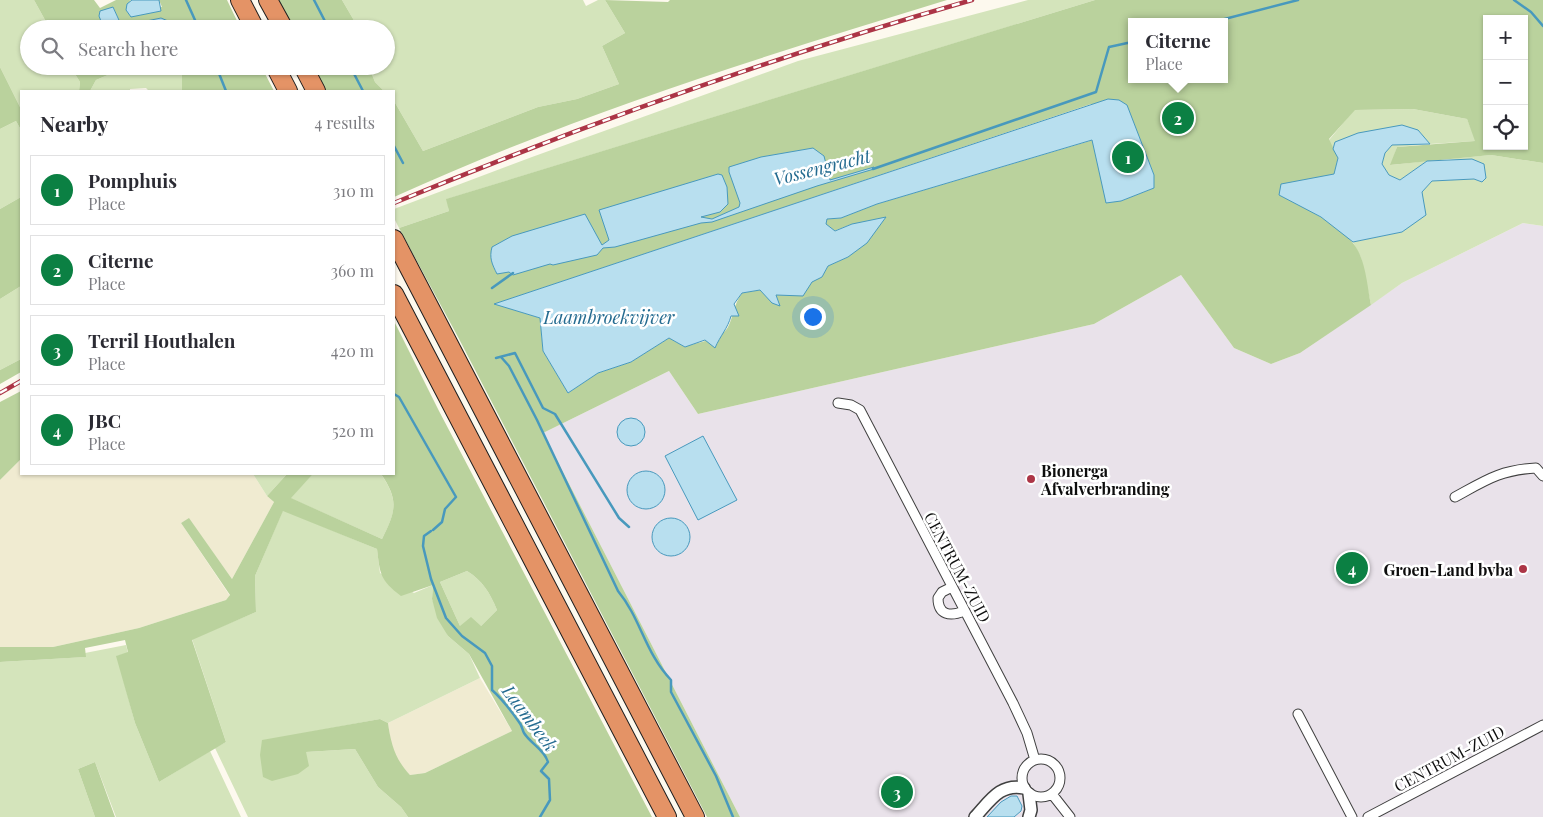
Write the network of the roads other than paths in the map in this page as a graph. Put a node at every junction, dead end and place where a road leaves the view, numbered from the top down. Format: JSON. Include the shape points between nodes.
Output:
{"nodes":[{"id":1,"x":240,"y":0,"type":"edge"},
{"id":2,"x":268,"y":0,"type":"edge"},
{"id":3,"x":250,"y":20,"type":"edge"},
{"id":4,"x":279,"y":20,"type":"edge"},
{"id":5,"x":280,"y":75,"type":"edge"},
{"id":6,"x":308,"y":75,"type":"edge"},
{"id":7,"x":287,"y":90,"type":"edge"},
{"id":8,"x":315,"y":90,"type":"edge"},
{"id":9,"x":395,"y":242,"type":"edge"},
{"id":10,"x":395,"y":296,"type":"edge"},
{"id":11,"x":838,"y":403,"type":"dead end"},
{"id":12,"x":1543,"y":461,"type":"edge"},
{"id":13,"x":1536,"y":468,"type":"junction"},
{"id":14,"x":1543,"y":476,"type":"edge"},
{"id":15,"x":1455,"y":497,"type":"dead end"},
{"id":16,"x":952,"y":587,"type":"junction"},
{"id":17,"x":964,"y":611,"type":"junction"},
{"id":18,"x":1298,"y":714,"type":"dead end"},
{"id":19,"x":1543,"y":725,"type":"edge"},
{"id":20,"x":1035,"y":760,"type":"junction"},
{"id":21,"x":1027,"y":791,"type":"junction"},
{"id":22,"x":1052,"y":794,"type":"junction"},
{"id":23,"x":667,"y":817,"type":"edge"},
{"id":24,"x":695,"y":817,"type":"edge"},
{"id":25,"x":975,"y":817,"type":"edge"},
{"id":26,"x":1029,"y":817,"type":"edge"},
{"id":27,"x":1070,"y":817,"type":"edge"},
{"id":28,"x":1352,"y":817,"type":"edge"},
{"id":29,"x":1368,"y":817,"type":"edge"}],
"edges":[{"from":1,"to":3,"type":"highway"},
{"from":2,"to":4,"type":"highway"},
{"from":5,"to":7,"type":"highway"},
{"from":6,"to":8,"type":"highway"},
{"from":9,"to":24,"type":"highway"},
{"from":10,"to":23,"type":"highway"},
{"from":11,"to":16,"type":"street","name":"CENTRUM-ZUID","via":[[860,410]]},
{"from":12,"to":13,"type":"street"},
{"from":13,"to":14,"type":"street"},
{"from":13,"to":15,"type":"street","via":[[1496,474]]},
{"from":16,"to":17,"type":"street","name":"CENTRUM-ZUID"},
{"from":16,"to":17,"type":"street","via":[[938,598],[940,609],[951,615]]},
{"from":17,"to":20,"type":"street","name":"CENTRUM-ZUID","via":[[1013,703]]},
{"from":18,"to":28,"type":"street"},
{"from":19,"to":29,"type":"street","name":"CENTRUM-ZUID"},
{"from":20,"to":21,"type":"street","via":[[1023,771],[1022,781]]},
{"from":20,"to":22,"type":"street","via":[[1050,761],[1058,769],[1059,785]]},
{"from":21,"to":22,"type":"street","via":[[1042,798]]},
{"from":21,"to":25,"type":"street","via":[[1010,786],[1002,790]]},
{"from":21,"to":26,"type":"street","via":[[1032,810]]},
{"from":22,"to":27,"type":"street"}]}
